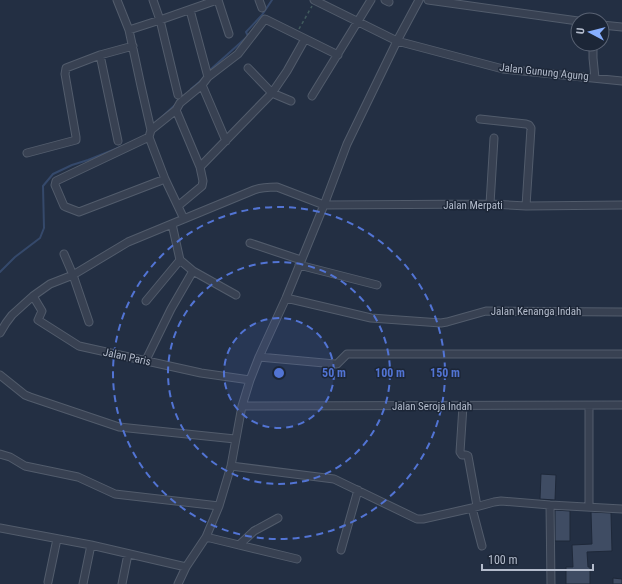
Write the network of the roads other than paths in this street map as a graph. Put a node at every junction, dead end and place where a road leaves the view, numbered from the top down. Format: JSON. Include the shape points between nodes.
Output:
{"nodes":[{"id":1,"x":117,"y":0,"type":"edge"},
{"id":2,"x":153,"y":0,"type":"edge"},
{"id":3,"x":218,"y":0,"type":"edge"},
{"id":4,"x":259,"y":0,"type":"edge"},
{"id":5,"x":314,"y":0,"type":"edge"},
{"id":6,"x":371,"y":0,"type":"edge"},
{"id":7,"x":419,"y":0,"type":"edge"},
{"id":8,"x":428,"y":0,"type":"edge"},
{"id":9,"x":262,"y":8,"type":"dead end"},
{"id":10,"x":190,"y":10,"type":"junction"},
{"id":11,"x":160,"y":20,"type":"junction"},
{"id":12,"x":570,"y":20,"type":"edge"},
{"id":13,"x":358,"y":21,"type":"junction"},
{"id":14,"x":610,"y":25,"type":"edge"},
{"id":15,"x":622,"y":27,"type":"edge"},
{"id":16,"x":129,"y":30,"type":"junction"},
{"id":17,"x":229,"y":34,"type":"dead end"},
{"id":18,"x":305,"y":39,"type":"junction"},
{"id":19,"x":397,"y":41,"type":"junction"},
{"id":20,"x":133,"y":46,"type":"junction"},
{"id":21,"x":594,"y":52,"type":"edge"},
{"id":22,"x":100,"y":55,"type":"junction"},
{"id":23,"x":338,"y":55,"type":"junction"},
{"id":24,"x":248,"y":68,"type":"dead end"},
{"id":25,"x":208,"y":78,"type":"junction"},
{"id":26,"x":595,"y":78,"type":"junction"},
{"id":27,"x":622,"y":81,"type":"edge"},
{"id":28,"x":202,"y":85,"type":"junction"},
{"id":29,"x":272,"y":93,"type":"junction"},
{"id":30,"x":178,"y":96,"type":"dead end"},
{"id":31,"x":312,"y":96,"type":"dead end"},
{"id":32,"x":291,"y":101,"type":"dead end"},
{"id":33,"x":176,"y":110,"type":"junction"},
{"id":34,"x":480,"y":119,"type":"dead end"},
{"id":35,"x":151,"y":130,"type":"junction"},
{"id":36,"x":149,"y":137,"type":"junction"},
{"id":37,"x":494,"y":138,"type":"dead end"},
{"id":38,"x":118,"y":141,"type":"dead end"},
{"id":39,"x":226,"y":141,"type":"junction"},
{"id":40,"x":26,"y":153,"type":"dead end"},
{"id":41,"x":200,"y":167,"type":"junction"},
{"id":42,"x":165,"y":179,"type":"junction"},
{"id":43,"x":490,"y":204,"type":"junction"},
{"id":44,"x":324,"y":205,"type":"junction"},
{"id":45,"x":622,"y":205,"type":"edge"},
{"id":46,"x":178,"y":206,"type":"junction"},
{"id":47,"x":526,"y":206,"type":"junction"},
{"id":48,"x":184,"y":219,"type":"junction"},
{"id":49,"x":172,"y":224,"type":"junction"},
{"id":50,"x":250,"y":243,"type":"dead end"},
{"id":51,"x":64,"y":254,"type":"dead end"},
{"id":52,"x":180,"y":260,"type":"junction"},
{"id":53,"x":300,"y":262,"type":"junction"},
{"id":54,"x":193,"y":271,"type":"junction"},
{"id":55,"x":73,"y":275,"type":"junction"},
{"id":56,"x":377,"y":285,"type":"dead end"},
{"id":57,"x":236,"y":295,"type":"dead end"},
{"id":58,"x":33,"y":296,"type":"junction"},
{"id":59,"x":286,"y":298,"type":"junction"},
{"id":60,"x":146,"y":301,"type":"dead end"},
{"id":61,"x":622,"y":312,"type":"edge"},
{"id":62,"x":89,"y":322,"type":"dead end"},
{"id":63,"x":0,"y":333,"type":"edge"},
{"id":64,"x":622,"y":354,"type":"edge"},
{"id":65,"x":259,"y":357,"type":"junction"},
{"id":66,"x":146,"y":360,"type":"junction"},
{"id":67,"x":0,"y":375,"type":"edge"},
{"id":68,"x":250,"y":380,"type":"junction"},
{"id":69,"x":622,"y":405,"type":"edge"},
{"id":70,"x":242,"y":406,"type":"junction"},
{"id":71,"x":463,"y":406,"type":"junction"},
{"id":72,"x":590,"y":406,"type":"junction"},
{"id":73,"x":235,"y":439,"type":"junction"},
{"id":74,"x":0,"y":454,"type":"edge"},
{"id":75,"x":231,"y":466,"type":"junction"},
{"id":76,"x":358,"y":490,"type":"junction"},
{"id":77,"x":550,"y":505,"type":"junction"},
{"id":78,"x":219,"y":506,"type":"junction"},
{"id":79,"x":475,"y":507,"type":"junction"},
{"id":80,"x":589,"y":507,"type":"junction"},
{"id":81,"x":622,"y":509,"type":"edge"},
{"id":82,"x":278,"y":518,"type":"dead end"},
{"id":83,"x":0,"y":528,"type":"edge"},
{"id":84,"x":206,"y":537,"type":"junction"},
{"id":85,"x":57,"y":539,"type":"junction"},
{"id":86,"x":91,"y":545,"type":"junction"},
{"id":87,"x":239,"y":545,"type":"junction"},
{"id":88,"x":482,"y":546,"type":"dead end"},
{"id":89,"x":341,"y":550,"type":"dead end"},
{"id":90,"x":128,"y":554,"type":"junction"},
{"id":91,"x":296,"y":559,"type":"dead end"},
{"id":92,"x":186,"y":567,"type":"junction"},
{"id":93,"x":48,"y":582,"type":"dead end"},
{"id":94,"x":83,"y":584,"type":"edge"},
{"id":95,"x":122,"y":584,"type":"edge"},
{"id":96,"x":178,"y":584,"type":"edge"},
{"id":97,"x":551,"y":584,"type":"edge"}],
"edges":[{"from":1,"to":16,"type":"street"},
{"from":2,"to":11,"type":"street"},
{"from":3,"to":10,"type":"street"},
{"from":3,"to":17,"type":"street"},
{"from":4,"to":9,"type":"street"},
{"from":5,"to":13,"type":"street","name":"Jalan Gunung Agung"},
{"from":6,"to":13,"type":"street"},
{"from":7,"to":19,"type":"street"},
{"from":8,"to":12,"type":"street"},
{"from":10,"to":11,"type":"street"},
{"from":10,"to":25,"type":"street"},
{"from":11,"to":16,"type":"street"},
{"from":11,"to":30,"type":"street"},
{"from":13,"to":19,"type":"street","name":"Jalan Gunung Agung"},
{"from":13,"to":23,"type":"street"},
{"from":14,"to":15,"type":"street"},
{"from":16,"to":20,"type":"street"},
{"from":18,"to":23,"type":"street"},
{"from":18,"to":25,"type":"street","via":[[265,19],[238,54]]},
{"from":18,"to":29,"type":"street"},
{"from":19,"to":26,"type":"street","name":"Jalan Gunung Agung","via":[[509,71]]},
{"from":19,"to":44,"type":"street","via":[[347,144]]},
{"from":20,"to":22,"type":"street"},
{"from":20,"to":35,"type":"street"},
{"from":21,"to":26,"type":"street"},
{"from":22,"to":38,"type":"street"},
{"from":22,"to":40,"type":"street","via":[[65,70],[76,140]]},
{"from":23,"to":31,"type":"street"},
{"from":24,"to":29,"type":"street"},
{"from":25,"to":28,"type":"street"},
{"from":26,"to":27,"type":"street","name":"Jalan Gunung Agung"},
{"from":28,"to":33,"type":"street","via":[[180,103]]},
{"from":28,"to":39,"type":"street"},
{"from":29,"to":32,"type":"street"},
{"from":29,"to":39,"type":"street"},
{"from":33,"to":35,"type":"street"},
{"from":33,"to":41,"type":"street"},
{"from":34,"to":47,"type":"street","via":[[526,124],[531,128]]},
{"from":35,"to":36,"type":"street"},
{"from":36,"to":42,"type":"street"},
{"from":36,"to":42,"type":"street","via":[[56,181],[55,185],[64,206],[79,212]]},
{"from":37,"to":43,"type":"street"},
{"from":39,"to":41,"type":"street"},
{"from":41,"to":46,"type":"street","via":[[202,186]]},
{"from":42,"to":46,"type":"street"},
{"from":43,"to":44,"type":"street","name":"Jalan Merpati"},
{"from":43,"to":47,"type":"street","name":"Jalan Merpati"},
{"from":44,"to":48,"type":"street","via":[[277,187],[270,187],[254,190]]},
{"from":44,"to":53,"type":"street"},
{"from":45,"to":47,"type":"street","name":"Jalan Merpati"},
{"from":46,"to":48,"type":"street"},
{"from":48,"to":49,"type":"street"},
{"from":49,"to":52,"type":"street"},
{"from":49,"to":55,"type":"street","via":[[124,244]]},
{"from":50,"to":53,"type":"street"},
{"from":51,"to":55,"type":"street"},
{"from":52,"to":54,"type":"street"},
{"from":52,"to":60,"type":"street"},
{"from":53,"to":56,"type":"street"},
{"from":53,"to":59,"type":"street"},
{"from":54,"to":57,"type":"street"},
{"from":54,"to":66,"type":"street"},
{"from":55,"to":58,"type":"street","via":[[53,282]]},
{"from":55,"to":62,"type":"street"},
{"from":58,"to":63,"type":"street","via":[[12,315]]},
{"from":58,"to":66,"type":"street","name":"Jalan Paris","via":[[42,311],[38,320],[77,346]]},
{"from":59,"to":61,"type":"street","name":"Jalan Kenanga Indah","via":[[371,318],[441,323],[486,311]]},
{"from":59,"to":65,"type":"street"},
{"from":64,"to":65,"type":"street","via":[[347,354],[336,364]]},
{"from":65,"to":68,"type":"street"},
{"from":66,"to":68,"type":"street","name":"Jalan Paris","via":[[202,373]]},
{"from":67,"to":73,"type":"street","via":[[30,397],[116,427]]},
{"from":68,"to":70,"type":"street"},
{"from":69,"to":72,"type":"street","name":"Jalan Seroja Indah"},
{"from":70,"to":71,"type":"street","name":"Jalan Seroja Indah"},
{"from":70,"to":73,"type":"street"},
{"from":71,"to":72,"type":"street","name":"Jalan Seroja Indah"},
{"from":71,"to":79,"type":"street","via":[[460,452],[468,456]]},
{"from":72,"to":80,"type":"street"},
{"from":73,"to":75,"type":"street"},
{"from":74,"to":78,"type":"street","via":[[25,466],[78,477],[115,494]]},
{"from":75,"to":76,"type":"street","via":[[331,478]]},
{"from":75,"to":78,"type":"street"},
{"from":76,"to":79,"type":"street","via":[[417,519]]},
{"from":76,"to":89,"type":"street"},
{"from":77,"to":79,"type":"street","via":[[501,501]]},
{"from":77,"to":80,"type":"street"},
{"from":77,"to":97,"type":"street"},
{"from":78,"to":84,"type":"street"},
{"from":79,"to":88,"type":"street"},
{"from":80,"to":81,"type":"street"},
{"from":82,"to":87,"type":"street","via":[[254,531]]},
{"from":83,"to":85,"type":"street"},
{"from":84,"to":87,"type":"street"},
{"from":84,"to":92,"type":"street"},
{"from":85,"to":86,"type":"street"},
{"from":85,"to":93,"type":"street"},
{"from":86,"to":90,"type":"street"},
{"from":86,"to":94,"type":"street"},
{"from":87,"to":91,"type":"street"},
{"from":90,"to":92,"type":"street"},
{"from":90,"to":95,"type":"street"},
{"from":92,"to":96,"type":"street"}]}
